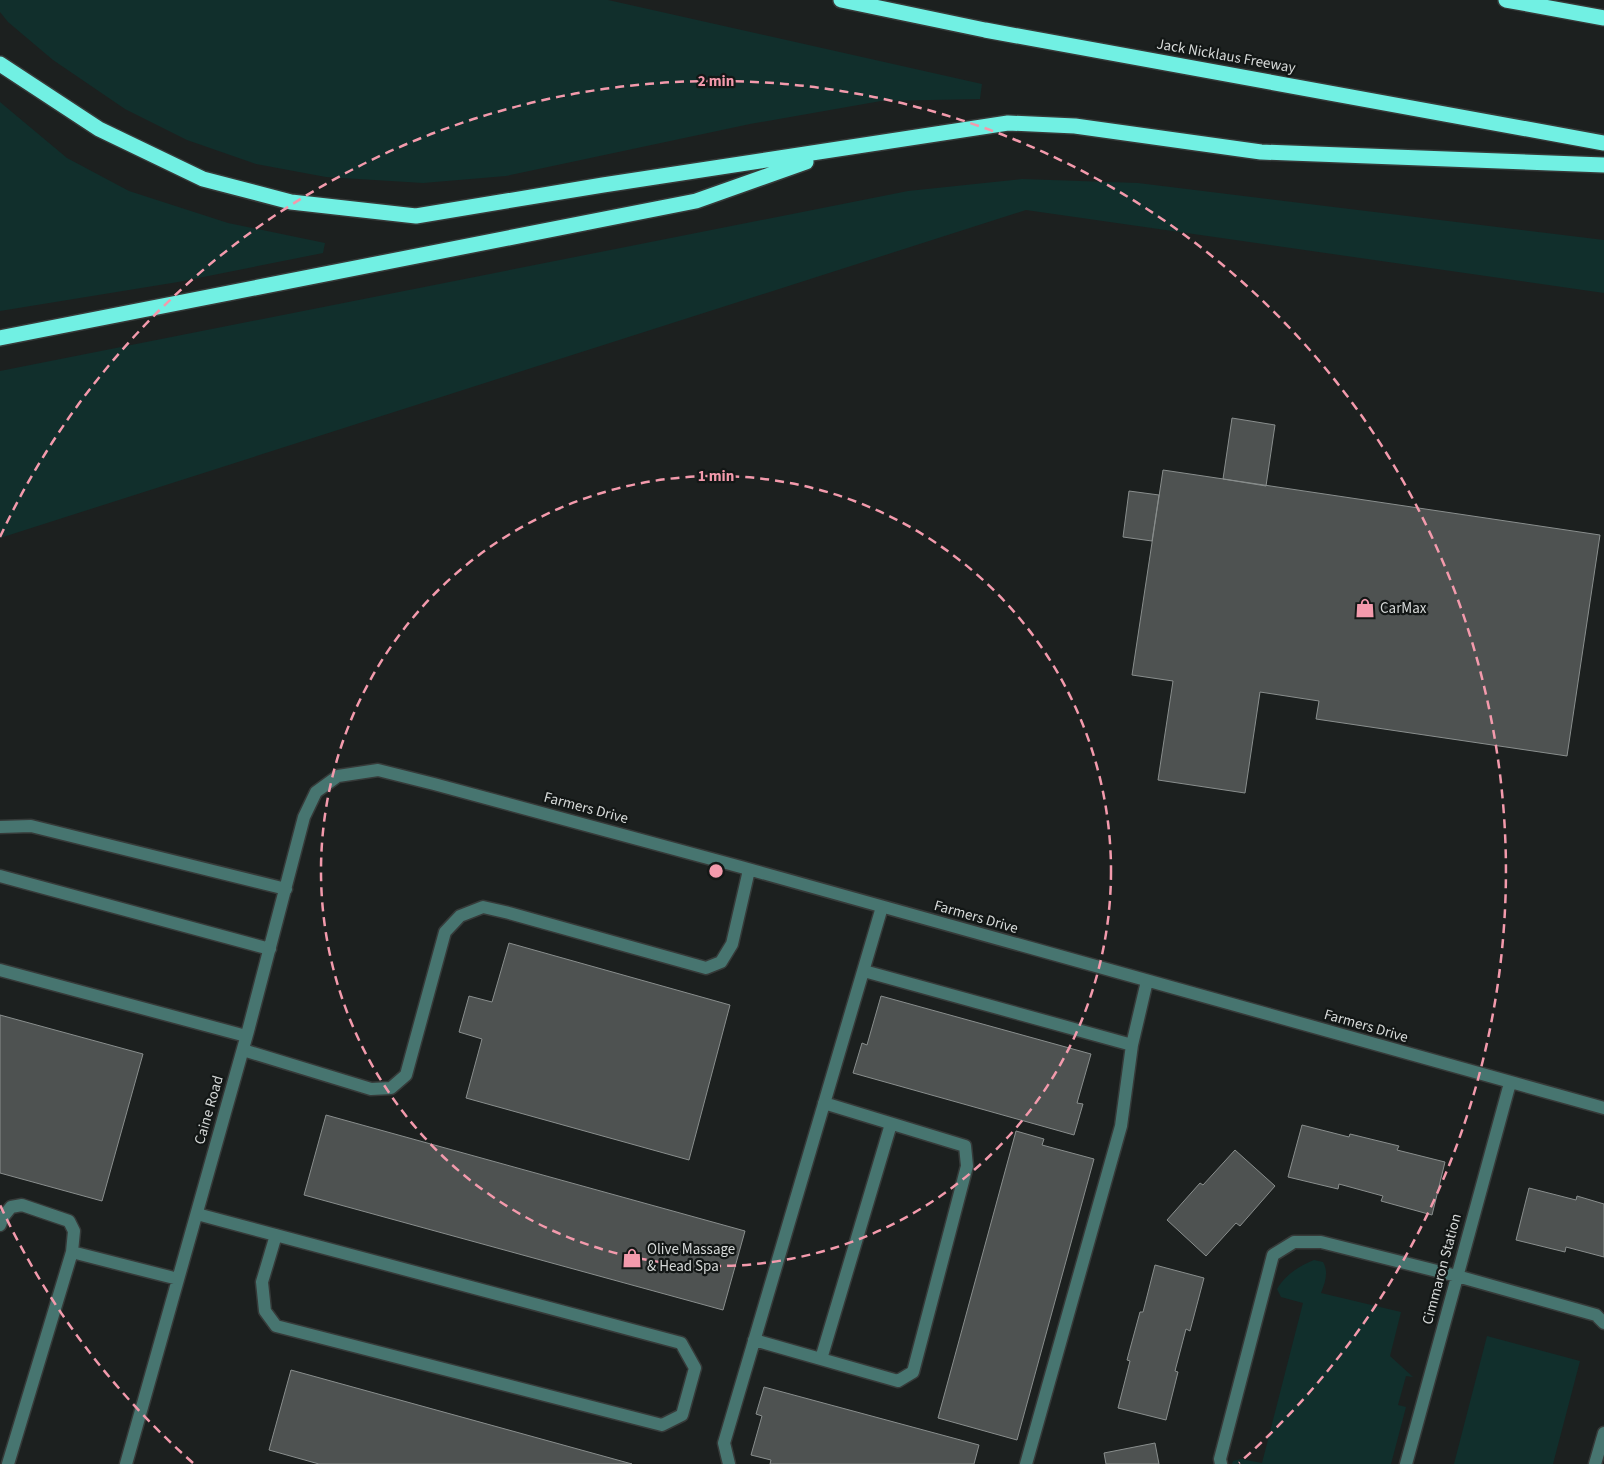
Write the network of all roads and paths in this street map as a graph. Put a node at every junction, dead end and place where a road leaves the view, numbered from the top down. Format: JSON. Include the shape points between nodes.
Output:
{"nodes":[{"id":1,"x":841,"y":0,"type":"edge"},
{"id":2,"x":1506,"y":0,"type":"edge"},
{"id":3,"x":1604,"y":18,"type":"edge"},
{"id":4,"x":0,"y":64,"type":"edge"},
{"id":5,"x":1604,"y":143,"type":"edge"},
{"id":6,"x":838,"y":150,"type":"junction"},
{"id":7,"x":1604,"y":165,"type":"edge"},
{"id":8,"x":0,"y":338,"type":"edge"},
{"id":9,"x":338,"y":776,"type":"joint"},
{"id":10,"x":0,"y":827,"type":"edge"},
{"id":11,"x":749,"y":870,"type":"junction"},
{"id":12,"x":0,"y":876,"type":"edge"},
{"id":13,"x":286,"y":889,"type":"junction"},
{"id":14,"x":882,"y":908,"type":"junction"},
{"id":15,"x":270,"y":949,"type":"junction"},
{"id":16,"x":0,"y":970,"type":"edge"},
{"id":17,"x":864,"y":971,"type":"junction"},
{"id":18,"x":1147,"y":982,"type":"junction"},
{"id":19,"x":246,"y":1036,"type":"junction"},
{"id":20,"x":1132,"y":1045,"type":"junction"},
{"id":21,"x":243,"y":1050,"type":"junction"},
{"id":22,"x":1510,"y":1083,"type":"junction"},
{"id":23,"x":824,"y":1103,"type":"junction"},
{"id":24,"x":1604,"y":1108,"type":"edge"},
{"id":25,"x":891,"y":1124,"type":"junction"},
{"id":26,"x":197,"y":1214,"type":"junction"},
{"id":27,"x":0,"y":1225,"type":"edge"},
{"id":28,"x":276,"y":1235,"type":"junction"},
{"id":29,"x":72,"y":1252,"type":"junction"},
{"id":30,"x":1457,"y":1276,"type":"junction"},
{"id":31,"x":178,"y":1279,"type":"junction"},
{"id":32,"x":1604,"y":1324,"type":"edge"},
{"id":33,"x":754,"y":1340,"type":"junction"},
{"id":34,"x":821,"y":1359,"type":"junction"},
{"id":35,"x":1604,"y":1434,"type":"edge"},
{"id":36,"x":8,"y":1464,"type":"edge"},
{"id":37,"x":126,"y":1464,"type":"edge"},
{"id":38,"x":729,"y":1464,"type":"edge"},
{"id":39,"x":1026,"y":1464,"type":"edge"},
{"id":40,"x":1221,"y":1464,"type":"edge"},
{"id":41,"x":1406,"y":1464,"type":"edge"},
{"id":42,"x":1595,"y":1464,"type":"edge"}],
"edges":[{"from":1,"to":5,"type":"highway","name":"Jack Nicklaus Freeway","via":[[985,30]]},
{"from":2,"to":3,"type":"highway"},
{"from":4,"to":6,"type":"highway","via":[[99,129],[203,179],[291,202],[416,216]]},
{"from":6,"to":7,"type":"highway","via":[[1008,123],[1075,126],[1261,152]]},
{"from":6,"to":8,"type":"highway","via":[[696,201]]},
{"from":9,"to":11,"type":"street","name":"Farmers Drive","via":[[378,770]]},
{"from":9,"to":13,"type":"street","name":"Caine Road","via":[[316,792],[304,817]]},
{"from":10,"to":13,"type":"street","via":[[31,826]]},
{"from":11,"to":14,"type":"street","name":"Farmers Drive"},
{"from":11,"to":21,"type":"street","via":[[732,944],[720,962],[706,968],[501,911],[483,908],[460,916],[445,932],[406,1075],[391,1088],[371,1089]]},
{"from":12,"to":15,"type":"street"},
{"from":13,"to":15,"type":"street","name":"Caine Road"},
{"from":14,"to":17,"type":"street"},
{"from":14,"to":18,"type":"street","name":"Farmers Drive"},
{"from":15,"to":19,"type":"street","name":"Caine Road"},
{"from":16,"to":19,"type":"street"},
{"from":17,"to":20,"type":"street"},
{"from":17,"to":23,"type":"street"},
{"from":18,"to":20,"type":"street"},
{"from":18,"to":22,"type":"street","name":"Farmers Drive"},
{"from":19,"to":21,"type":"street","name":"Caine Road"},
{"from":20,"to":39,"type":"street","via":[[1121,1126]]},
{"from":21,"to":26,"type":"street","name":"Caine Road"},
{"from":22,"to":24,"type":"street","name":"Farmers Drive"},
{"from":22,"to":30,"type":"street","name":"Cimmaron Station"},
{"from":23,"to":25,"type":"street"},
{"from":23,"to":33,"type":"street"},
{"from":25,"to":34,"type":"street"},
{"from":25,"to":34,"type":"street","via":[[965,1146],[967,1166],[913,1372],[898,1381]]},
{"from":26,"to":28,"type":"street"},
{"from":26,"to":31,"type":"street","name":"Caine Road"},
{"from":27,"to":29,"type":"street","via":[[11,1207],[22,1205],[69,1221],[74,1231]]},
{"from":28,"to":28,"type":"street","via":[[681,1343],[694,1368],[682,1415],[662,1424],[276,1326],[266,1311],[262,1282]]},
{"from":29,"to":31,"type":"street"},
{"from":29,"to":36,"type":"street"},
{"from":30,"to":32,"type":"street","via":[[1596,1315]]},
{"from":30,"to":40,"type":"street","via":[[1321,1242],[1294,1242],[1273,1255]]},
{"from":30,"to":41,"type":"street","name":"Cimmaron Station"},
{"from":31,"to":37,"type":"street","name":"Caine Road"},
{"from":33,"to":34,"type":"street"},
{"from":33,"to":38,"type":"street","via":[[724,1443]]},
{"from":35,"to":42,"type":"street"}]}
